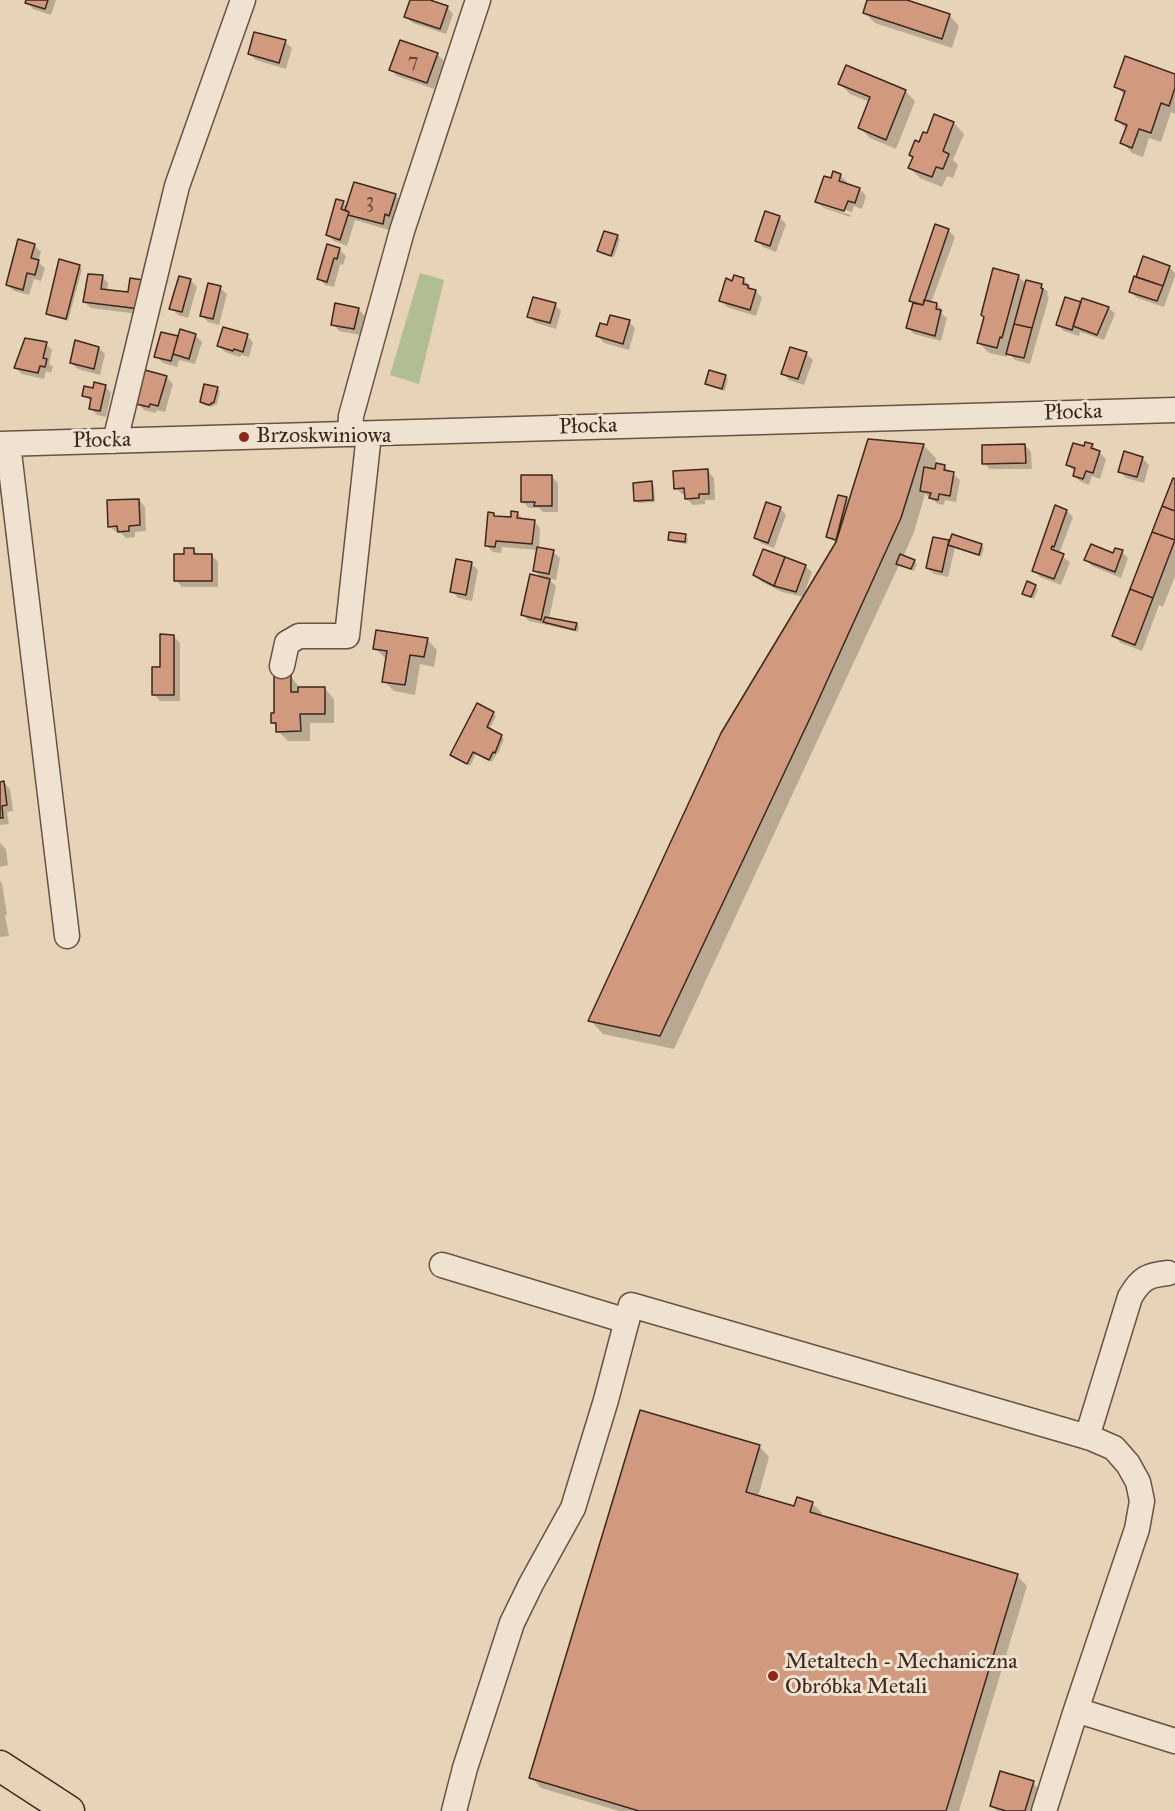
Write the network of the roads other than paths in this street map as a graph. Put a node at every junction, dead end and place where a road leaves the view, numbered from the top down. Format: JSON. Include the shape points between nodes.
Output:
{"nodes":[{"id":1,"x":243,"y":0,"type":"edge"},
{"id":2,"x":478,"y":0,"type":"edge"},
{"id":3,"x":1175,"y":410,"type":"edge"},
{"id":4,"x":360,"y":434,"type":"junction"},
{"id":5,"x":115,"y":441,"type":"junction"},
{"id":6,"x":4,"y":444,"type":"edge"},
{"id":7,"x":282,"y":666,"type":"dead end"},
{"id":8,"x":67,"y":936,"type":"dead end"},
{"id":9,"x":442,"y":1265,"type":"dead end"},
{"id":10,"x":1168,"y":1273,"type":"dead end"},
{"id":11,"x":627,"y":1321,"type":"junction"},
{"id":12,"x":1088,"y":1437,"type":"junction"},
{"id":13,"x":1076,"y":1710,"type":"junction"},
{"id":14,"x":1175,"y":1741,"type":"edge"},
{"id":15,"x":0,"y":1766,"type":"edge"},
{"id":16,"x":69,"y":1811,"type":"edge"},
{"id":17,"x":454,"y":1811,"type":"edge"},
{"id":18,"x":1044,"y":1811,"type":"edge"}],
"edges":[{"from":1,"to":5,"type":"street","via":[[177,186]]},
{"from":2,"to":4,"type":"street","via":[[402,231],[351,416]]},
{"from":3,"to":4,"type":"street","name":"Płocka"},
{"from":4,"to":5,"type":"street","name":"Płocka"},
{"from":4,"to":7,"type":"street","via":[[356,637],[299,636],[287,643]]},
{"from":5,"to":6,"type":"street","name":"Płocka"},
{"from":6,"to":8,"type":"street"},
{"from":9,"to":11,"type":"street"},
{"from":10,"to":12,"type":"street","via":[[1150,1275],[1130,1297]]},
{"from":11,"to":12,"type":"street","via":[[631,1305]]},
{"from":11,"to":17,"type":"street","via":[[573,1508],[512,1623]]},
{"from":12,"to":13,"type":"street","via":[[1114,1448],[1128,1464],[1142,1501],[1128,1558]]},
{"from":13,"to":14,"type":"street"},
{"from":13,"to":18,"type":"street"},
{"from":15,"to":16,"type":"main road"}]}
